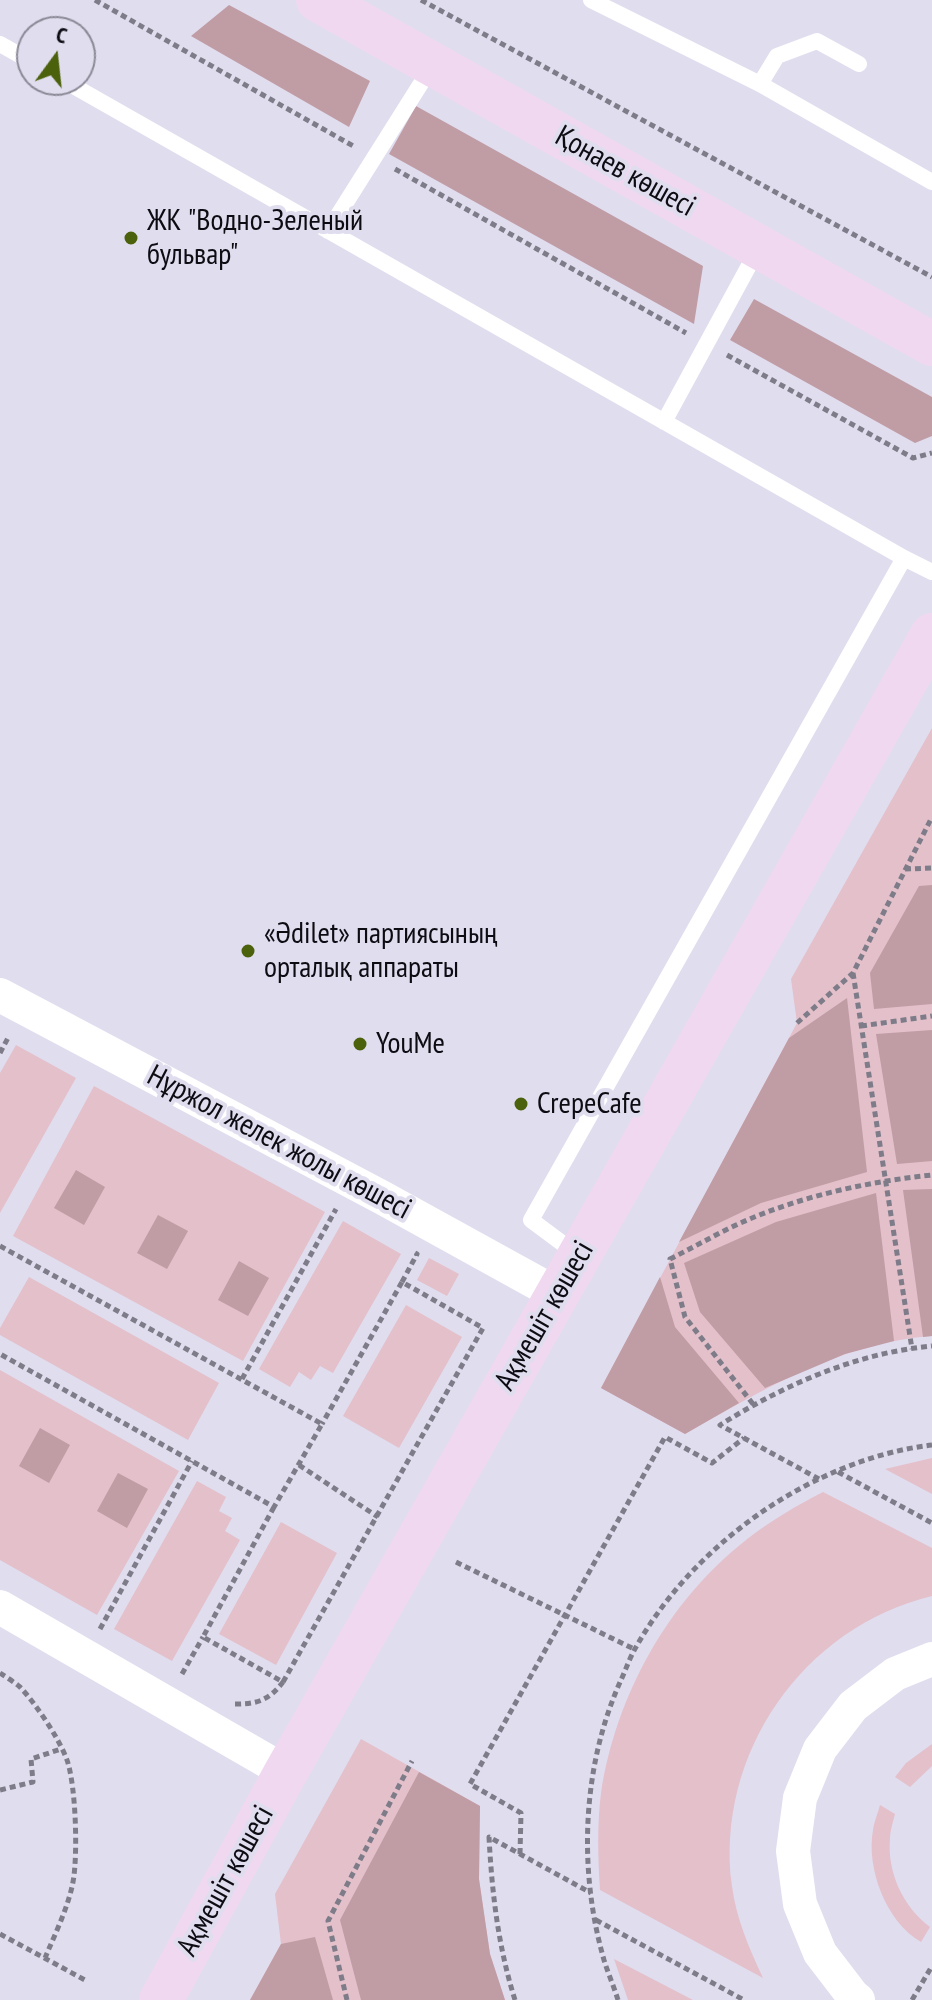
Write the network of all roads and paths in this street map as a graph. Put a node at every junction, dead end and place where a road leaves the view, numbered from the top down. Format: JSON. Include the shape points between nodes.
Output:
{"nodes":[{"id":1,"x":95,"y":0,"type":"edge"},
{"id":2,"x":318,"y":0,"type":"edge"},
{"id":3,"x":421,"y":0,"type":"edge"},
{"id":4,"x":591,"y":0,"type":"edge"},
{"id":5,"x":433,"y":64,"type":"junction"},
{"id":6,"x":859,"y":64,"type":"dead end"},
{"id":7,"x":760,"y":84,"type":"junction"},
{"id":8,"x":91,"y":96,"type":"edge"},
{"id":9,"x":374,"y":157,"type":"junction"},
{"id":10,"x":932,"y":182,"type":"edge"},
{"id":11,"x":328,"y":231,"type":"junction"},
{"id":12,"x":759,"y":248,"type":"junction"},
{"id":13,"x":932,"y":277,"type":"edge"},
{"id":14,"x":707,"y":344,"type":"junction"},
{"id":15,"x":932,"y":344,"type":"edge"},
{"id":16,"x":664,"y":422,"type":"junction"},
{"id":17,"x":932,"y":453,"type":"edge"},
{"id":18,"x":904,"y":558,"type":"junction"},
{"id":19,"x":932,"y":572,"type":"edge"},
{"id":20,"x":932,"y":635,"type":"edge"},
{"id":21,"x":932,"y":817,"type":"edge"},
{"id":22,"x":932,"y":868,"type":"edge"},
{"id":23,"x":905,"y":869,"type":"junction"},
{"id":24,"x":853,"y":973,"type":"junction"},
{"id":25,"x":0,"y":995,"type":"edge"},
{"id":26,"x":932,"y":1016,"type":"edge"},
{"id":27,"x":797,"y":1023,"type":"dead end"},
{"id":28,"x":861,"y":1026,"type":"junction"},
{"id":29,"x":932,"y":1175,"type":"edge"},
{"id":30,"x":885,"y":1180,"type":"junction"},
{"id":31,"x":349,"y":1217,"type":"dead end"},
{"id":32,"x":0,"y":1246,"type":"edge"},
{"id":33,"x":404,"y":1246,"type":"dead end"},
{"id":34,"x":579,"y":1256,"type":"junction"},
{"id":35,"x":402,"y":1282,"type":"junction"},
{"id":36,"x":557,"y":1294,"type":"junction"},
{"id":37,"x":932,"y":1346,"type":"edge"},
{"id":38,"x":912,"y":1349,"type":"junction"},
{"id":39,"x":0,"y":1354,"type":"edge"},
{"id":40,"x":242,"y":1379,"type":"junction"},
{"id":41,"x":753,"y":1404,"type":"junction"},
{"id":42,"x":322,"y":1424,"type":"junction"},
{"id":43,"x":744,"y":1438,"type":"junction"},
{"id":44,"x":932,"y":1445,"type":"edge"},
{"id":45,"x":192,"y":1461,"type":"junction"},
{"id":46,"x":299,"y":1465,"type":"junction"},
{"id":47,"x":837,"y":1471,"type":"junction"},
{"id":48,"x":820,"y":1479,"type":"junction"},
{"id":49,"x":274,"y":1507,"type":"junction"},
{"id":50,"x":377,"y":1516,"type":"junction"},
{"id":51,"x":388,"y":1523,"type":"dead end"},
{"id":52,"x":932,"y":1523,"type":"edge"},
{"id":53,"x":456,"y":1562,"type":"dead end"},
{"id":54,"x":0,"y":1607,"type":"edge"},
{"id":55,"x":565,"y":1615,"type":"junction"},
{"id":56,"x":99,"y":1631,"type":"dead end"},
{"id":57,"x":203,"y":1637,"type":"junction"},
{"id":58,"x":634,"y":1649,"type":"junction"},
{"id":59,"x":932,"y":1659,"type":"edge"},
{"id":60,"x":0,"y":1673,"type":"edge"},
{"id":61,"x":181,"y":1677,"type":"dead end"},
{"id":62,"x":283,"y":1682,"type":"junction"},
{"id":63,"x":229,"y":1704,"type":"dead end"},
{"id":64,"x":61,"y":1749,"type":"junction"},
{"id":65,"x":412,"y":1761,"type":"dead end"},
{"id":66,"x":286,"y":1772,"type":"junction"},
{"id":67,"x":0,"y":1790,"type":"edge"},
{"id":68,"x":520,"y":1854,"type":"junction"},
{"id":69,"x":591,"y":1893,"type":"junction"},
{"id":70,"x":595,"y":1920,"type":"junction"},
{"id":71,"x":0,"y":1934,"type":"edge"},
{"id":72,"x":45,"y":1958,"type":"junction"},
{"id":73,"x":932,"y":1966,"type":"edge"},
{"id":74,"x":85,"y":1980,"type":"dead end"},
{"id":75,"x":161,"y":2000,"type":"edge"},
{"id":76,"x":347,"y":2000,"type":"edge"},
{"id":77,"x":515,"y":2000,"type":"edge"},
{"id":78,"x":618,"y":2000,"type":"edge"},
{"id":79,"x":744,"y":2000,"type":"edge"},
{"id":80,"x":858,"y":2000,"type":"edge"},
{"id":81,"x":912,"y":2000,"type":"edge"}],
"edges":[{"from":1,"to":9,"type":"path"},
{"from":2,"to":5,"type":"main road","name":"Қонаев көшесі"},
{"from":3,"to":13,"type":"path"},
{"from":4,"to":7,"type":"lane"},
{"from":5,"to":9,"type":"lane"},
{"from":5,"to":12,"type":"main road","name":"Қонаев көшесі"},
{"from":6,"to":7,"type":"lane","via":[[817,41],[777,56]]},
{"from":7,"to":10,"type":"lane"},
{"from":8,"to":11,"type":"lane"},
{"from":9,"to":11,"type":"lane"},
{"from":9,"to":14,"type":"path"},
{"from":11,"to":16,"type":"lane"},
{"from":12,"to":14,"type":"lane"},
{"from":12,"to":15,"type":"main road","name":"Қонаев көшесі"},
{"from":14,"to":16,"type":"lane"},
{"from":14,"to":17,"type":"path","via":[[913,458]]},
{"from":16,"to":18,"type":"lane"},
{"from":18,"to":19,"type":"lane"},
{"from":18,"to":34,"type":"lane","via":[[531,1220]]},
{"from":20,"to":34,"type":"main road","name":"Ақмешіт көшесі"},
{"from":21,"to":23,"type":"path"},
{"from":22,"to":23,"type":"path"},
{"from":23,"to":24,"type":"path"},
{"from":24,"to":27,"type":"path"},
{"from":24,"to":28,"type":"path"},
{"from":25,"to":36,"type":"street","name":"Нұржол желек жолы көшесі"},
{"from":26,"to":28,"type":"path"},
{"from":28,"to":30,"type":"path"},
{"from":29,"to":30,"type":"path"},
{"from":30,"to":38,"type":"path"},
{"from":30,"to":41,"type":"path","via":[[738,1224],[670,1259],[685,1317]]},
{"from":31,"to":40,"type":"path","via":[[335,1209]]},
{"from":32,"to":40,"type":"path"},
{"from":33,"to":35,"type":"path","via":[[417,1254]]},
{"from":34,"to":36,"type":"main road","name":"Ақмешіт көшесі"},
{"from":35,"to":42,"type":"path"},
{"from":35,"to":50,"type":"path","via":[[483,1328]]},
{"from":36,"to":66,"type":"main road","name":"Ақмешіт көшесі"},
{"from":37,"to":38,"type":"path"},
{"from":38,"to":41,"type":"path","via":[[837,1367]]},
{"from":39,"to":45,"type":"path"},
{"from":40,"to":42,"type":"path"},
{"from":41,"to":43,"type":"path","via":[[720,1425]]},
{"from":42,"to":46,"type":"path"},
{"from":43,"to":48,"type":"path"},
{"from":43,"to":55,"type":"path","via":[[712,1463],[665,1437]]},
{"from":44,"to":47,"type":"path"},
{"from":45,"to":49,"type":"path"},
{"from":45,"to":56,"type":"path"},
{"from":46,"to":49,"type":"path"},
{"from":46,"to":50,"type":"path"},
{"from":47,"to":48,"type":"path"},
{"from":47,"to":52,"type":"path"},
{"from":48,"to":58,"type":"path","via":[[736,1530],[697,1565]]},
{"from":49,"to":57,"type":"path"},
{"from":50,"to":51,"type":"path"},
{"from":50,"to":62,"type":"path"},
{"from":53,"to":55,"type":"path"},
{"from":54,"to":66,"type":"street"},
{"from":55,"to":58,"type":"path"},
{"from":55,"to":68,"type":"path","via":[[470,1784],[521,1813]]},
{"from":57,"to":61,"type":"path"},
{"from":57,"to":62,"type":"path"},
{"from":58,"to":69,"type":"path","via":[[598,1749],[589,1801]]},
{"from":59,"to":80,"type":"street","via":[[895,1674],[853,1706],[820,1749],[800,1798],[793,1851],[800,1904],[820,1953]]},
{"from":60,"to":64,"type":"path","via":[[19,1687]]},
{"from":62,"to":63,"type":"path","via":[[272,1696]]},
{"from":64,"to":67,"type":"path","via":[[31,1759],[33,1782]]},
{"from":64,"to":72,"type":"path","via":[[74,1802],[73,1883]]},
{"from":65,"to":76,"type":"path","via":[[328,1921]]},
{"from":66,"to":75,"type":"main road","name":"Ақмешіт көшесі"},
{"from":68,"to":69,"type":"path"},
{"from":68,"to":77,"type":"path","via":[[489,1837],[497,1929]]},
{"from":69,"to":70,"type":"path"},
{"from":70,"to":78,"type":"path"},
{"from":70,"to":79,"type":"path"},
{"from":71,"to":72,"type":"path"},
{"from":72,"to":74,"type":"path"},
{"from":73,"to":81,"type":"path"}]}
